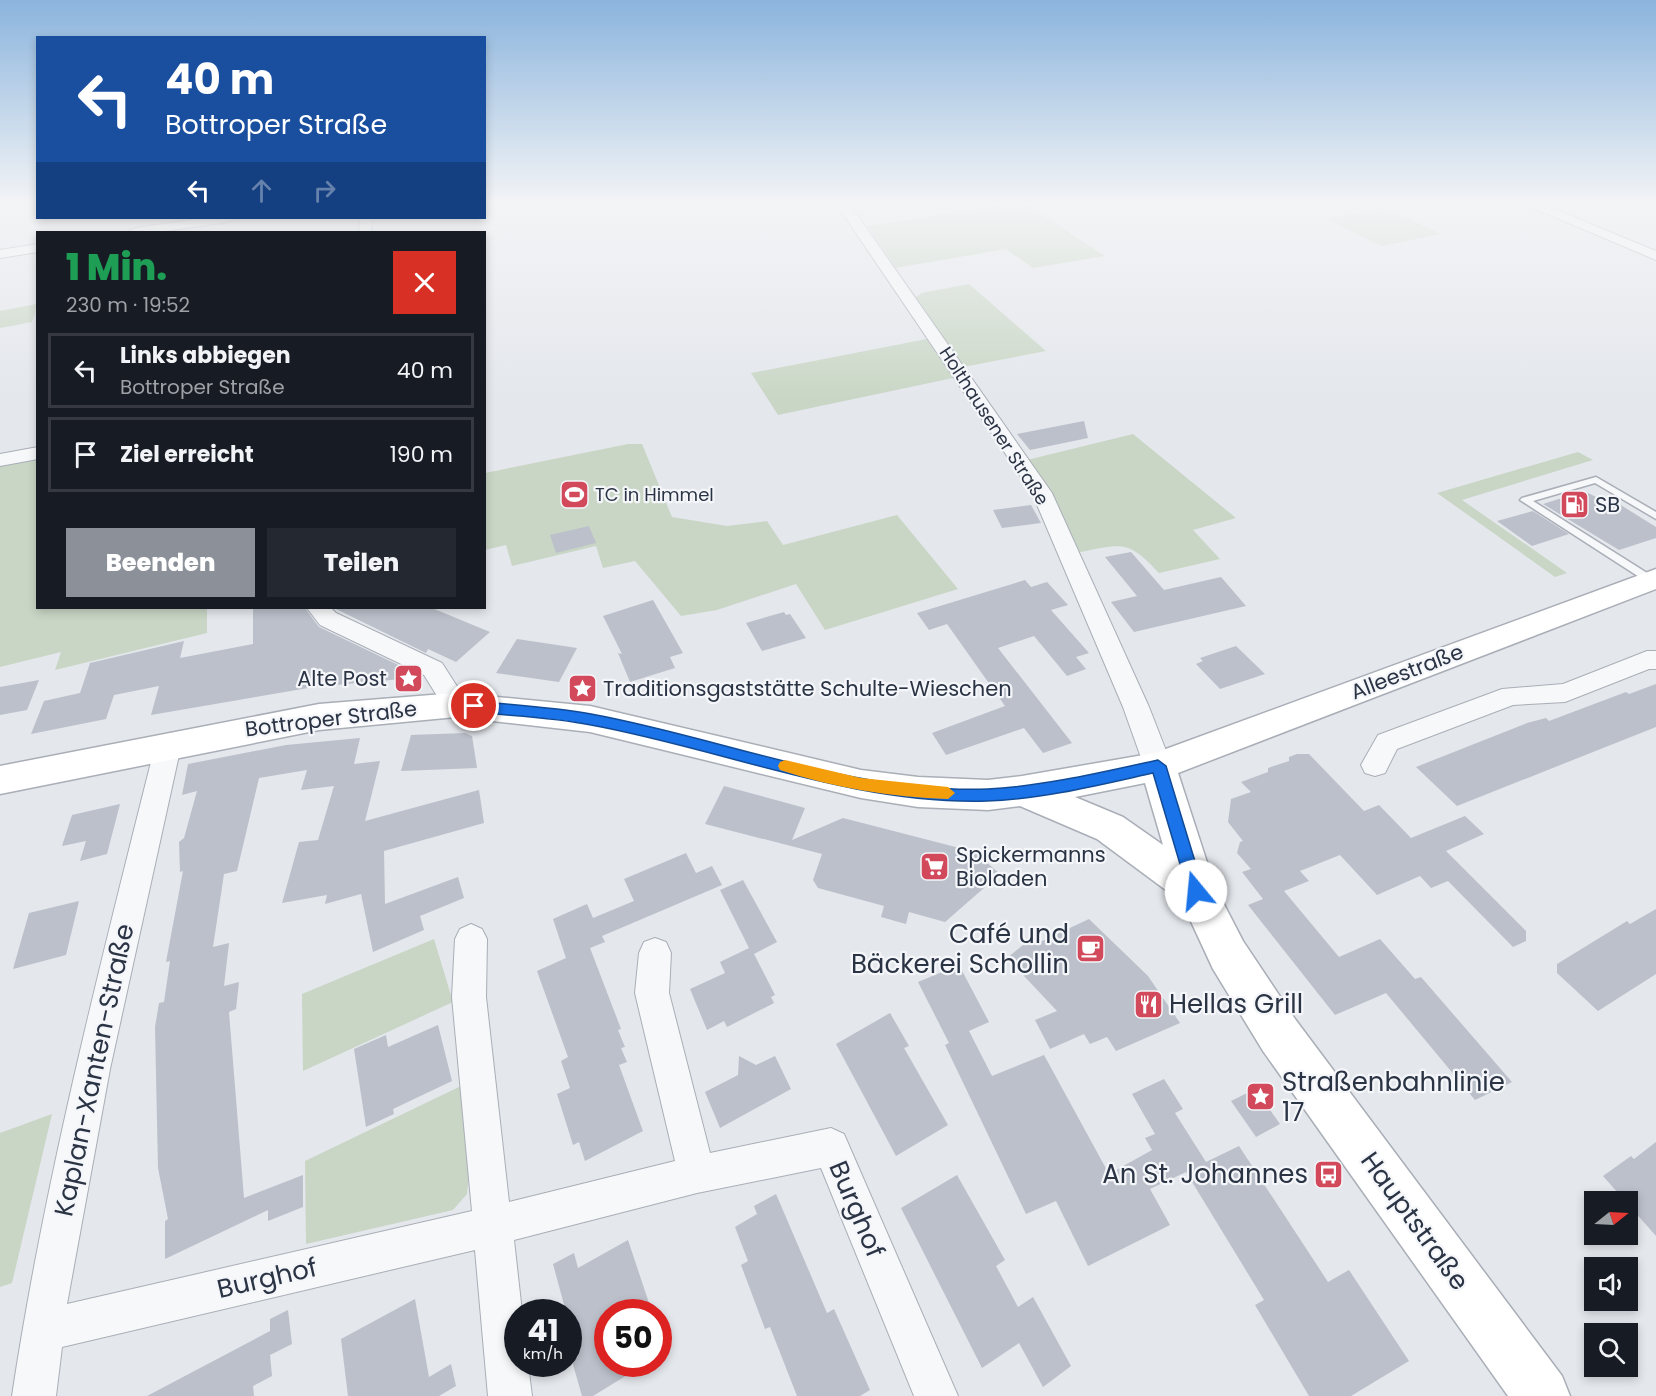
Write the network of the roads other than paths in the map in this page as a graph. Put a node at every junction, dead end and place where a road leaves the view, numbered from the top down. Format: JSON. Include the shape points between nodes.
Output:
{"nodes":[{"id":1,"x":886,"y":267,"type":"edge"},
{"id":2,"x":36,"y":453,"type":"edge"},
{"id":3,"x":0,"y":460,"type":"edge"},
{"id":4,"x":1656,"y":516,"type":"edge"},
{"id":5,"x":1654,"y":579,"type":"edge"},
{"id":6,"x":319,"y":609,"type":"edge"},
{"id":7,"x":1656,"y":660,"type":"edge"},
{"id":8,"x":456,"y":705,"type":"junction"},
{"id":9,"x":168,"y":746,"type":"junction"},
{"id":10,"x":1375,"y":765,"type":"dead end"},
{"id":11,"x":1158,"y":766,"type":"junction"},
{"id":12,"x":0,"y":780,"type":"edge"},
{"id":13,"x":1022,"y":791,"type":"junction"},
{"id":14,"x":1196,"y":891,"type":"junction"},
{"id":15,"x":471,"y":939,"type":"dead end"},
{"id":16,"x":655,"y":953,"type":"dead end"},
{"id":17,"x":697,"y":1174,"type":"junction"},
{"id":18,"x":492,"y":1226,"type":"junction"},
{"id":19,"x":42,"y":1331,"type":"junction"},
{"id":20,"x":34,"y":1396,"type":"edge"},
{"id":21,"x":510,"y":1396,"type":"edge"},
{"id":22,"x":936,"y":1396,"type":"edge"},
{"id":23,"x":1542,"y":1396,"type":"edge"}],
"edges":[{"from":1,"to":11,"type":"street","name":"Holthausener Straße","via":[[1041,493],[1136,707]]},
{"from":2,"to":3,"type":"street"},
{"from":4,"to":5,"type":"lane","via":[[1596,480],[1525,500]]},
{"from":5,"to":11,"type":"main road","name":"Alleestraße"},
{"from":6,"to":8,"type":"street","via":[[328,619],[433,669]]},
{"from":7,"to":10,"type":"street","via":[[1647,660],[1565,693],[1511,696],[1387,742]]},
{"from":8,"to":9,"type":"main road","name":"Bottroper Straße","via":[[319,717]]},
{"from":8,"to":13,"type":"main road","name":"Bottroper Straße","via":[[590,719],[872,785],[918,792],[988,795]]},
{"from":9,"to":12,"type":"main road","name":"Bottroper Straße"},
{"from":9,"to":19,"type":"street","name":"Kaplan-Xanten-Straße","via":[[104,1022]]},
{"from":11,"to":13,"type":"main road","name":"Bottroper Straße"},
{"from":11,"to":14,"type":"main road","name":"Hauptstraße"},
{"from":13,"to":14,"type":"main road","name":"Hauptstraße","via":[[1110,828]]},
{"from":14,"to":23,"type":"main road","name":"Hauptstraße","via":[[1228,955],[1279,1035]]},
{"from":15,"to":18,"type":"street","via":[[469,997]]},
{"from":16,"to":17,"type":"street","via":[[652,993]]},
{"from":17,"to":18,"type":"street","name":"Burghof"},
{"from":17,"to":22,"type":"street","name":"Burghof","via":[[831,1147]]},
{"from":18,"to":19,"type":"street","name":"Burghof"},
{"from":18,"to":21,"type":"street"},
{"from":19,"to":20,"type":"street","name":"Kaplan-Xanten-Straße"}]}
